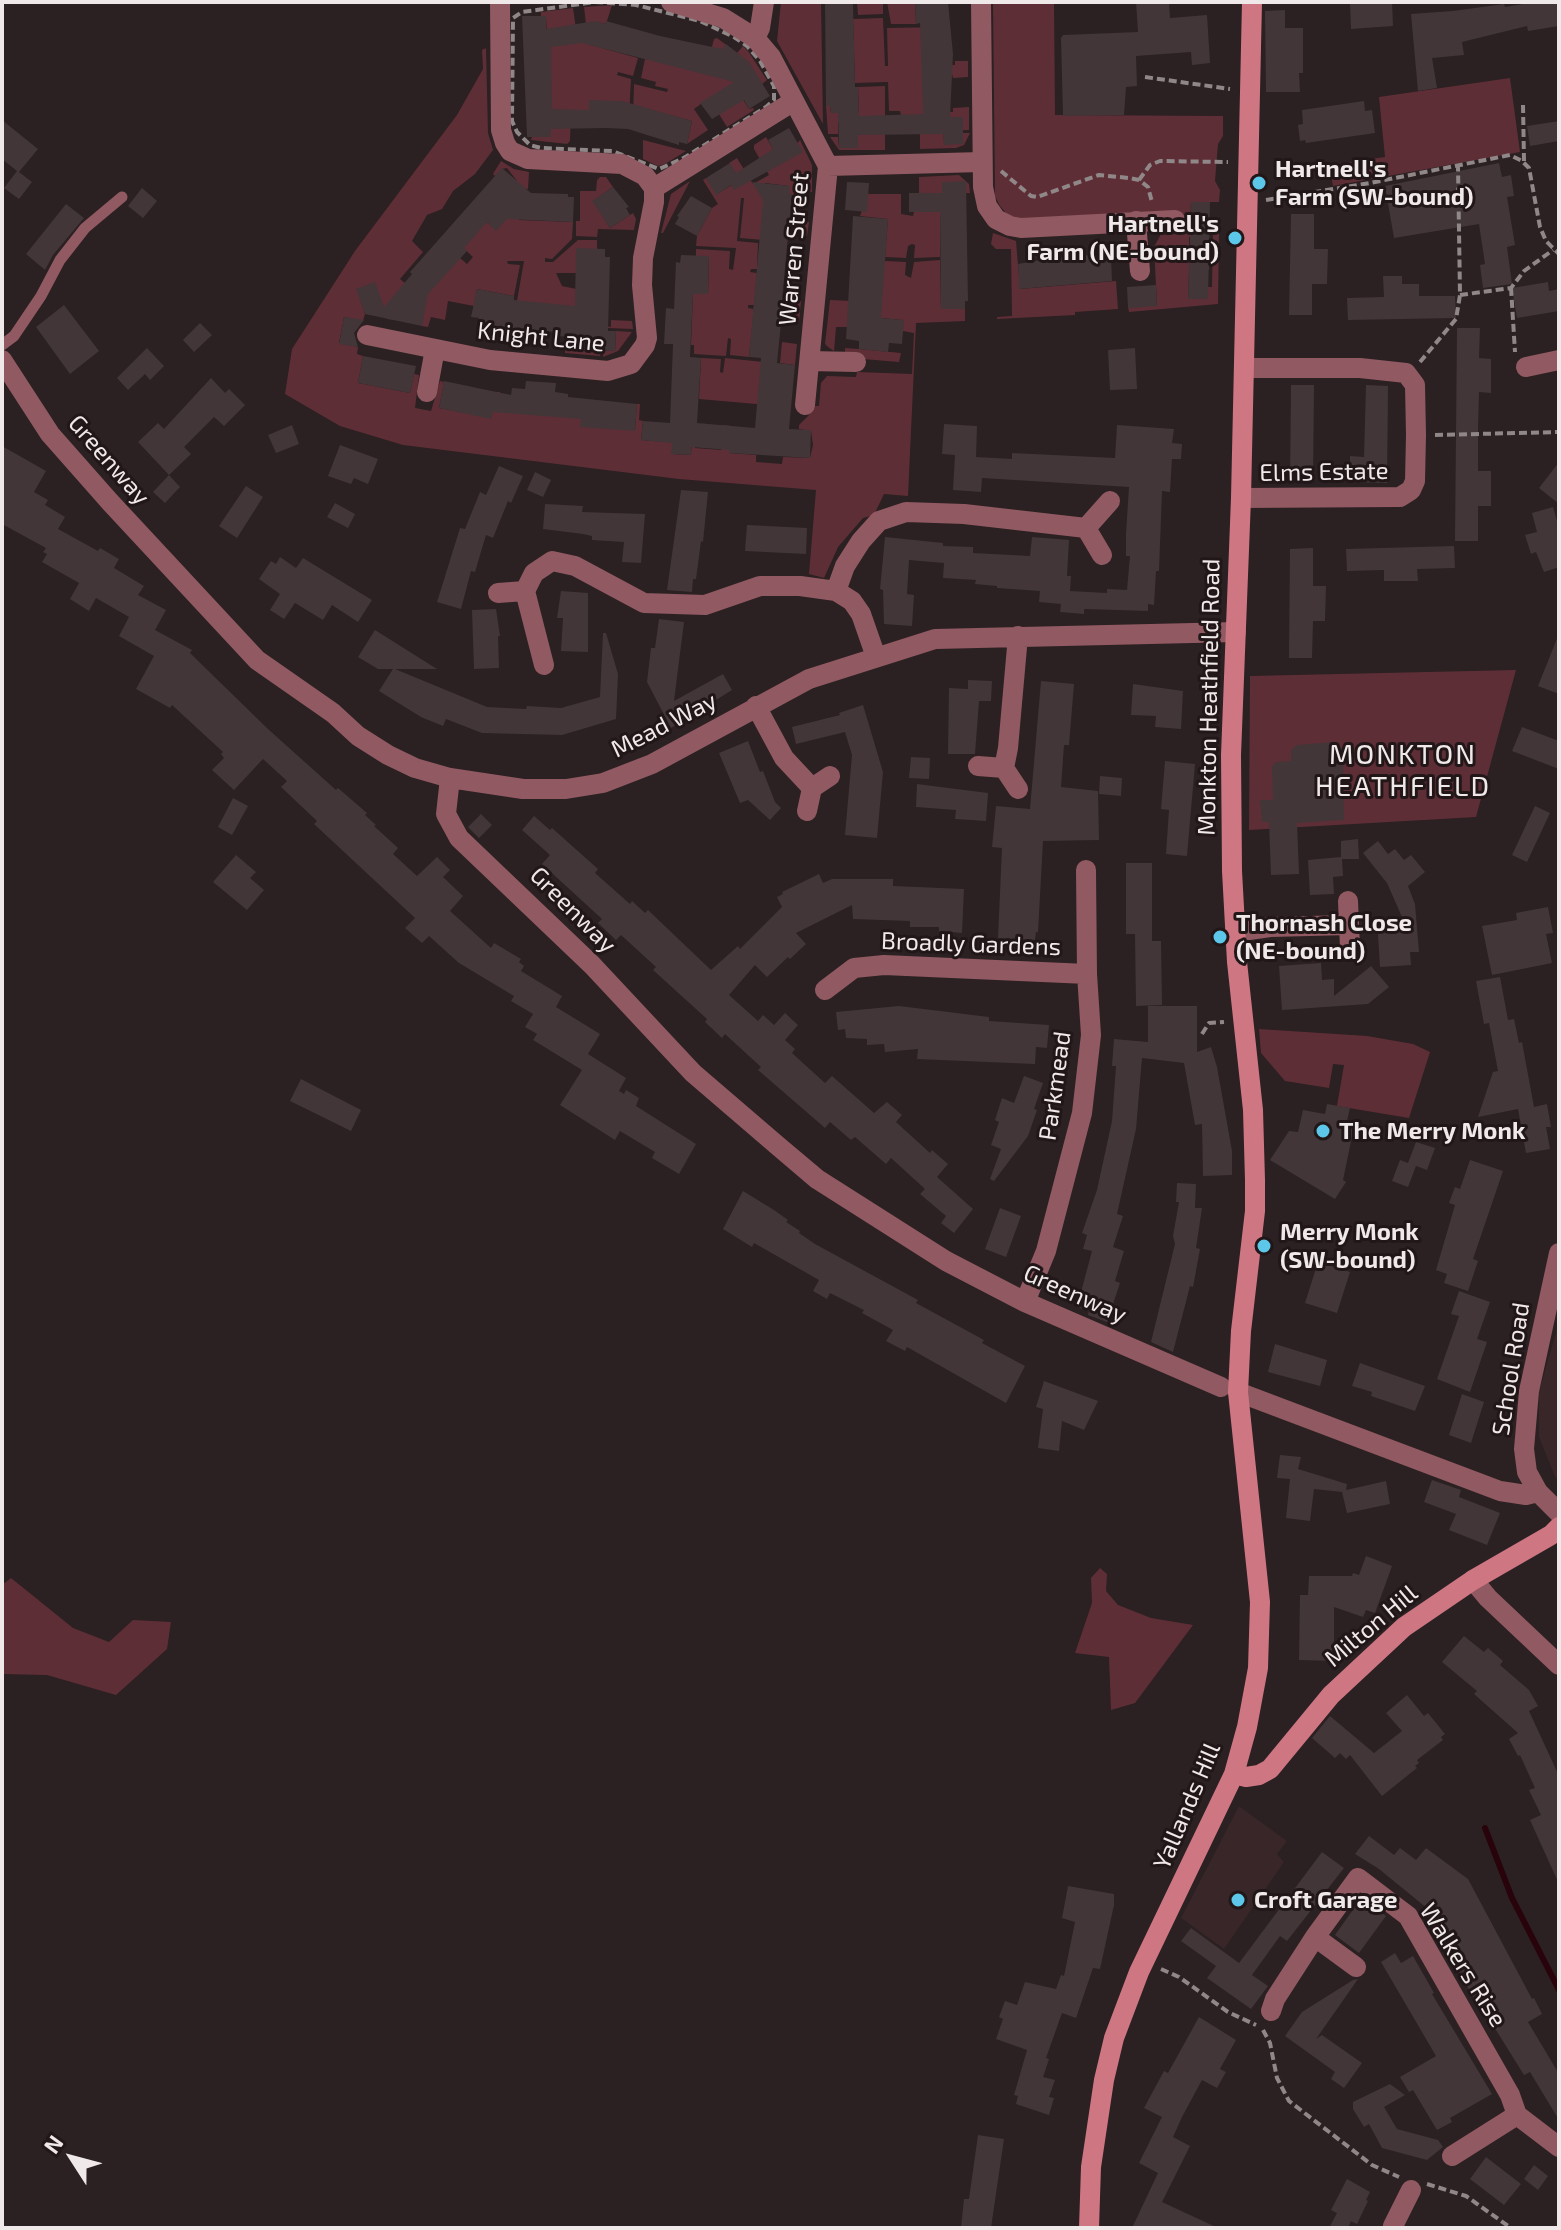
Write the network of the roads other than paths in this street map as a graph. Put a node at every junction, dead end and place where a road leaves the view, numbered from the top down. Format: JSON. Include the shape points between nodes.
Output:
{"nodes":[{"id":1,"x":500,"y":2,"type":"edge"},
{"id":2,"x":671,"y":2,"type":"edge"},
{"id":3,"x":764,"y":2,"type":"edge"},
{"id":4,"x":981,"y":2,"type":"edge"},
{"id":5,"x":1252,"y":2,"type":"edge"},
{"id":6,"x":755,"y":38,"type":"junction"},
{"id":7,"x":794,"y":101,"type":"junction"},
{"id":8,"x":828,"y":166,"type":"junction"},
{"id":9,"x":982,"y":166,"type":"junction"},
{"id":10,"x":654,"y":188,"type":"junction"},
{"id":11,"x":122,"y":197,"type":"dead end"},
{"id":12,"x":1144,"y":220,"type":"junction"},
{"id":13,"x":1175,"y":220,"type":"dead end"},
{"id":14,"x":1140,"y":271,"type":"dead end"},
{"id":15,"x":367,"y":335,"type":"dead end"},
{"id":16,"x":2,"y":345,"type":"edge"},
{"id":17,"x":435,"y":349,"type":"junction"},
{"id":18,"x":2,"y":360,"type":"edge"},
{"id":19,"x":1559,"y":360,"type":"edge"},
{"id":20,"x":810,"y":361,"type":"junction"},
{"id":21,"x":856,"y":362,"type":"dead end"},
{"id":22,"x":1526,"y":367,"type":"road end"},
{"id":23,"x":1244,"y":368,"type":"junction"},
{"id":24,"x":427,"y":392,"type":"dead end"},
{"id":25,"x":805,"y":405,"type":"dead end"},
{"id":26,"x":1241,"y":498,"type":"junction"},
{"id":27,"x":1110,"y":501,"type":"dead end"},
{"id":28,"x":1086,"y":528,"type":"junction"},
{"id":29,"x":1102,"y":555,"type":"dead end"},
{"id":30,"x":525,"y":591,"type":"junction"},
{"id":31,"x":836,"y":591,"type":"junction"},
{"id":32,"x":498,"y":593,"type":"dead end"},
{"id":33,"x":1236,"y":632,"type":"junction"},
{"id":34,"x":1018,"y":636,"type":"junction"},
{"id":35,"x":876,"y":657,"type":"junction"},
{"id":36,"x":544,"y":665,"type":"dead end"},
{"id":37,"x":756,"y":706,"type":"junction"},
{"id":38,"x":978,"y":766,"type":"dead end"},
{"id":39,"x":1004,"y":768,"type":"junction"},
{"id":40,"x":450,"y":778,"type":"junction"},
{"id":41,"x":1018,"y":789,"type":"dead end"},
{"id":42,"x":807,"y":811,"type":"dead end"},
{"id":43,"x":1086,"y":870,"type":"dead end"},
{"id":44,"x":1348,"y":901,"type":"dead end"},
{"id":45,"x":1349,"y":925,"type":"junction"},
{"id":46,"x":1235,"y":932,"type":"junction"},
{"id":47,"x":1350,"y":948,"type":"dead end"},
{"id":48,"x":1087,"y":974,"type":"junction"},
{"id":49,"x":825,"y":990,"type":"dead end"},
{"id":50,"x":1559,"y":1253,"type":"edge"},
{"id":51,"x":1025,"y":1302,"type":"junction"},
{"id":52,"x":1229,"y":1390,"type":"junction"},
{"id":53,"x":1538,"y":1492,"type":"junction"},
{"id":54,"x":1559,"y":1513,"type":"edge"},
{"id":55,"x":1559,"y":1527,"type":"edge"},
{"id":56,"x":1473,"y":1580,"type":"junction"},
{"id":57,"x":1559,"y":1665,"type":"edge"},
{"id":58,"x":1234,"y":1774,"type":"junction"},
{"id":59,"x":1315,"y":1937,"type":"junction"},
{"id":60,"x":1356,"y":1967,"type":"dead end"},
{"id":61,"x":1271,"y":2011,"type":"dead end"},
{"id":62,"x":1517,"y":2115,"type":"junction"},
{"id":63,"x":1559,"y":2147,"type":"edge"},
{"id":64,"x":1452,"y":2156,"type":"dead end"},
{"id":65,"x":1412,"y":2184,"type":"road end"},
{"id":66,"x":1393,"y":2227,"type":"edge"},
{"id":67,"x":1089,"y":2228,"type":"edge"}],
"edges":[{"from":1,"to":10,"type":"street","via":[[501,130],[510,151],[528,159],[622,164],[645,176]]},
{"from":2,"to":6,"type":"street","name":"Warren Street","via":[[723,18]]},
{"from":3,"to":6,"type":"street"},
{"from":4,"to":9,"type":"street"},
{"from":5,"to":23,"type":"street","name":"Monkton Heathfield Road"},
{"from":6,"to":7,"type":"street","name":"Warren Street"},
{"from":7,"to":8,"type":"street","name":"Warren Street"},
{"from":7,"to":10,"type":"street"},
{"from":8,"to":9,"type":"street"},
{"from":8,"to":20,"type":"street","name":"Warren Street"},
{"from":9,"to":12,"type":"street","via":[[987,206],[1010,226]]},
{"from":10,"to":17,"type":"street","name":"Knight Lane","via":[[642,272],[647,338],[631,364],[608,371]]},
{"from":11,"to":16,"type":"lane","via":[[85,228],[14,336]]},
{"from":12,"to":13,"type":"street"},
{"from":12,"to":14,"type":"street"},
{"from":15,"to":17,"type":"street","name":"Knight Lane"},
{"from":17,"to":24,"type":"street"},
{"from":18,"to":40,"type":"street","name":"Greenway","via":[[50,434],[257,660],[388,755]]},
{"from":19,"to":22,"type":"street"},
{"from":20,"to":21,"type":"street","name":"Warren Street"},
{"from":20,"to":25,"type":"street","name":"Warren Street"},
{"from":23,"to":26,"type":"street","name":"Monkton Heathfield Road"},
{"from":23,"to":26,"type":"street","name":"Elms Estate","via":[[1391,370],[1406,373],[1417,401],[1415,481],[1400,497]]},
{"from":26,"to":33,"type":"street","name":"Monkton Heathfield Road"},
{"from":27,"to":28,"type":"street"},
{"from":28,"to":29,"type":"street"},
{"from":28,"to":31,"type":"street","via":[[906,512],[879,521],[861,541]]},
{"from":30,"to":31,"type":"street","via":[[534,573],[552,561],[575,566],[644,603],[705,605],[760,586]]},
{"from":30,"to":32,"type":"street"},
{"from":30,"to":36,"type":"street"},
{"from":31,"to":35,"type":"street","via":[[861,614]]},
{"from":33,"to":34,"type":"street","name":"Mead Way"},
{"from":33,"to":46,"type":"street","name":"Monkton Heathfield Road","via":[[1231,755]]},
{"from":34,"to":35,"type":"street","name":"Mead Way","via":[[935,639]]},
{"from":34,"to":39,"type":"street"},
{"from":35,"to":37,"type":"street","name":"Mead Way","via":[[809,679]]},
{"from":37,"to":40,"type":"street","name":"Mead Way","via":[[652,764],[603,783],[523,789]]},
{"from":37,"to":42,"type":"street","name":"Mead Way","via":[[784,758],[821,782]]},
{"from":38,"to":39,"type":"street"},
{"from":39,"to":41,"type":"street"},
{"from":40,"to":51,"type":"street","name":"Greenway","via":[[446,814],[459,838],[592,965],[693,1073],[817,1179],[946,1261]]},
{"from":43,"to":48,"type":"street","name":"Parkmead"},
{"from":44,"to":45,"type":"street"},
{"from":45,"to":46,"type":"street"},
{"from":45,"to":47,"type":"street"},
{"from":46,"to":52,"type":"street","name":"Monkton Heathfield Road","via":[[1253,1110],[1255,1211],[1240,1343]]},
{"from":48,"to":49,"type":"street","name":"Broadly Gardens","via":[[850,961]]},
{"from":48,"to":51,"type":"street","name":"Parkmead","via":[[1091,1035],[1082,1113],[1046,1251]]},
{"from":50,"to":53,"type":"street","name":"School Road","via":[[1529,1391],[1524,1449],[1527,1472]]},
{"from":51,"to":52,"type":"street","name":"Greenway"},
{"from":52,"to":53,"type":"street","via":[[1500,1491]]},
{"from":52,"to":58,"type":"street","name":"Yallands Hill","via":[[1260,1602],[1258,1668]]},
{"from":53,"to":54,"type":"street"},
{"from":55,"to":56,"type":"street","name":"Milton Hill"},
{"from":56,"to":57,"type":"street"},
{"from":56,"to":58,"type":"street","name":"Milton Hill","via":[[1383,1646],[1331,1695],[1270,1769],[1246,1777]]},
{"from":58,"to":67,"type":"street","name":"Yallands Hill","via":[[1122,2012],[1104,2080],[1091,2167]]},
{"from":59,"to":60,"type":"street"},
{"from":59,"to":61,"type":"street","name":"Walkers Rise"},
{"from":59,"to":62,"type":"street","name":"Walkers Rise","via":[[1358,1878],[1408,1916]]},
{"from":62,"to":63,"type":"street","name":"Walkers Rise"},
{"from":62,"to":64,"type":"street"},
{"from":65,"to":66,"type":"street"}]}
